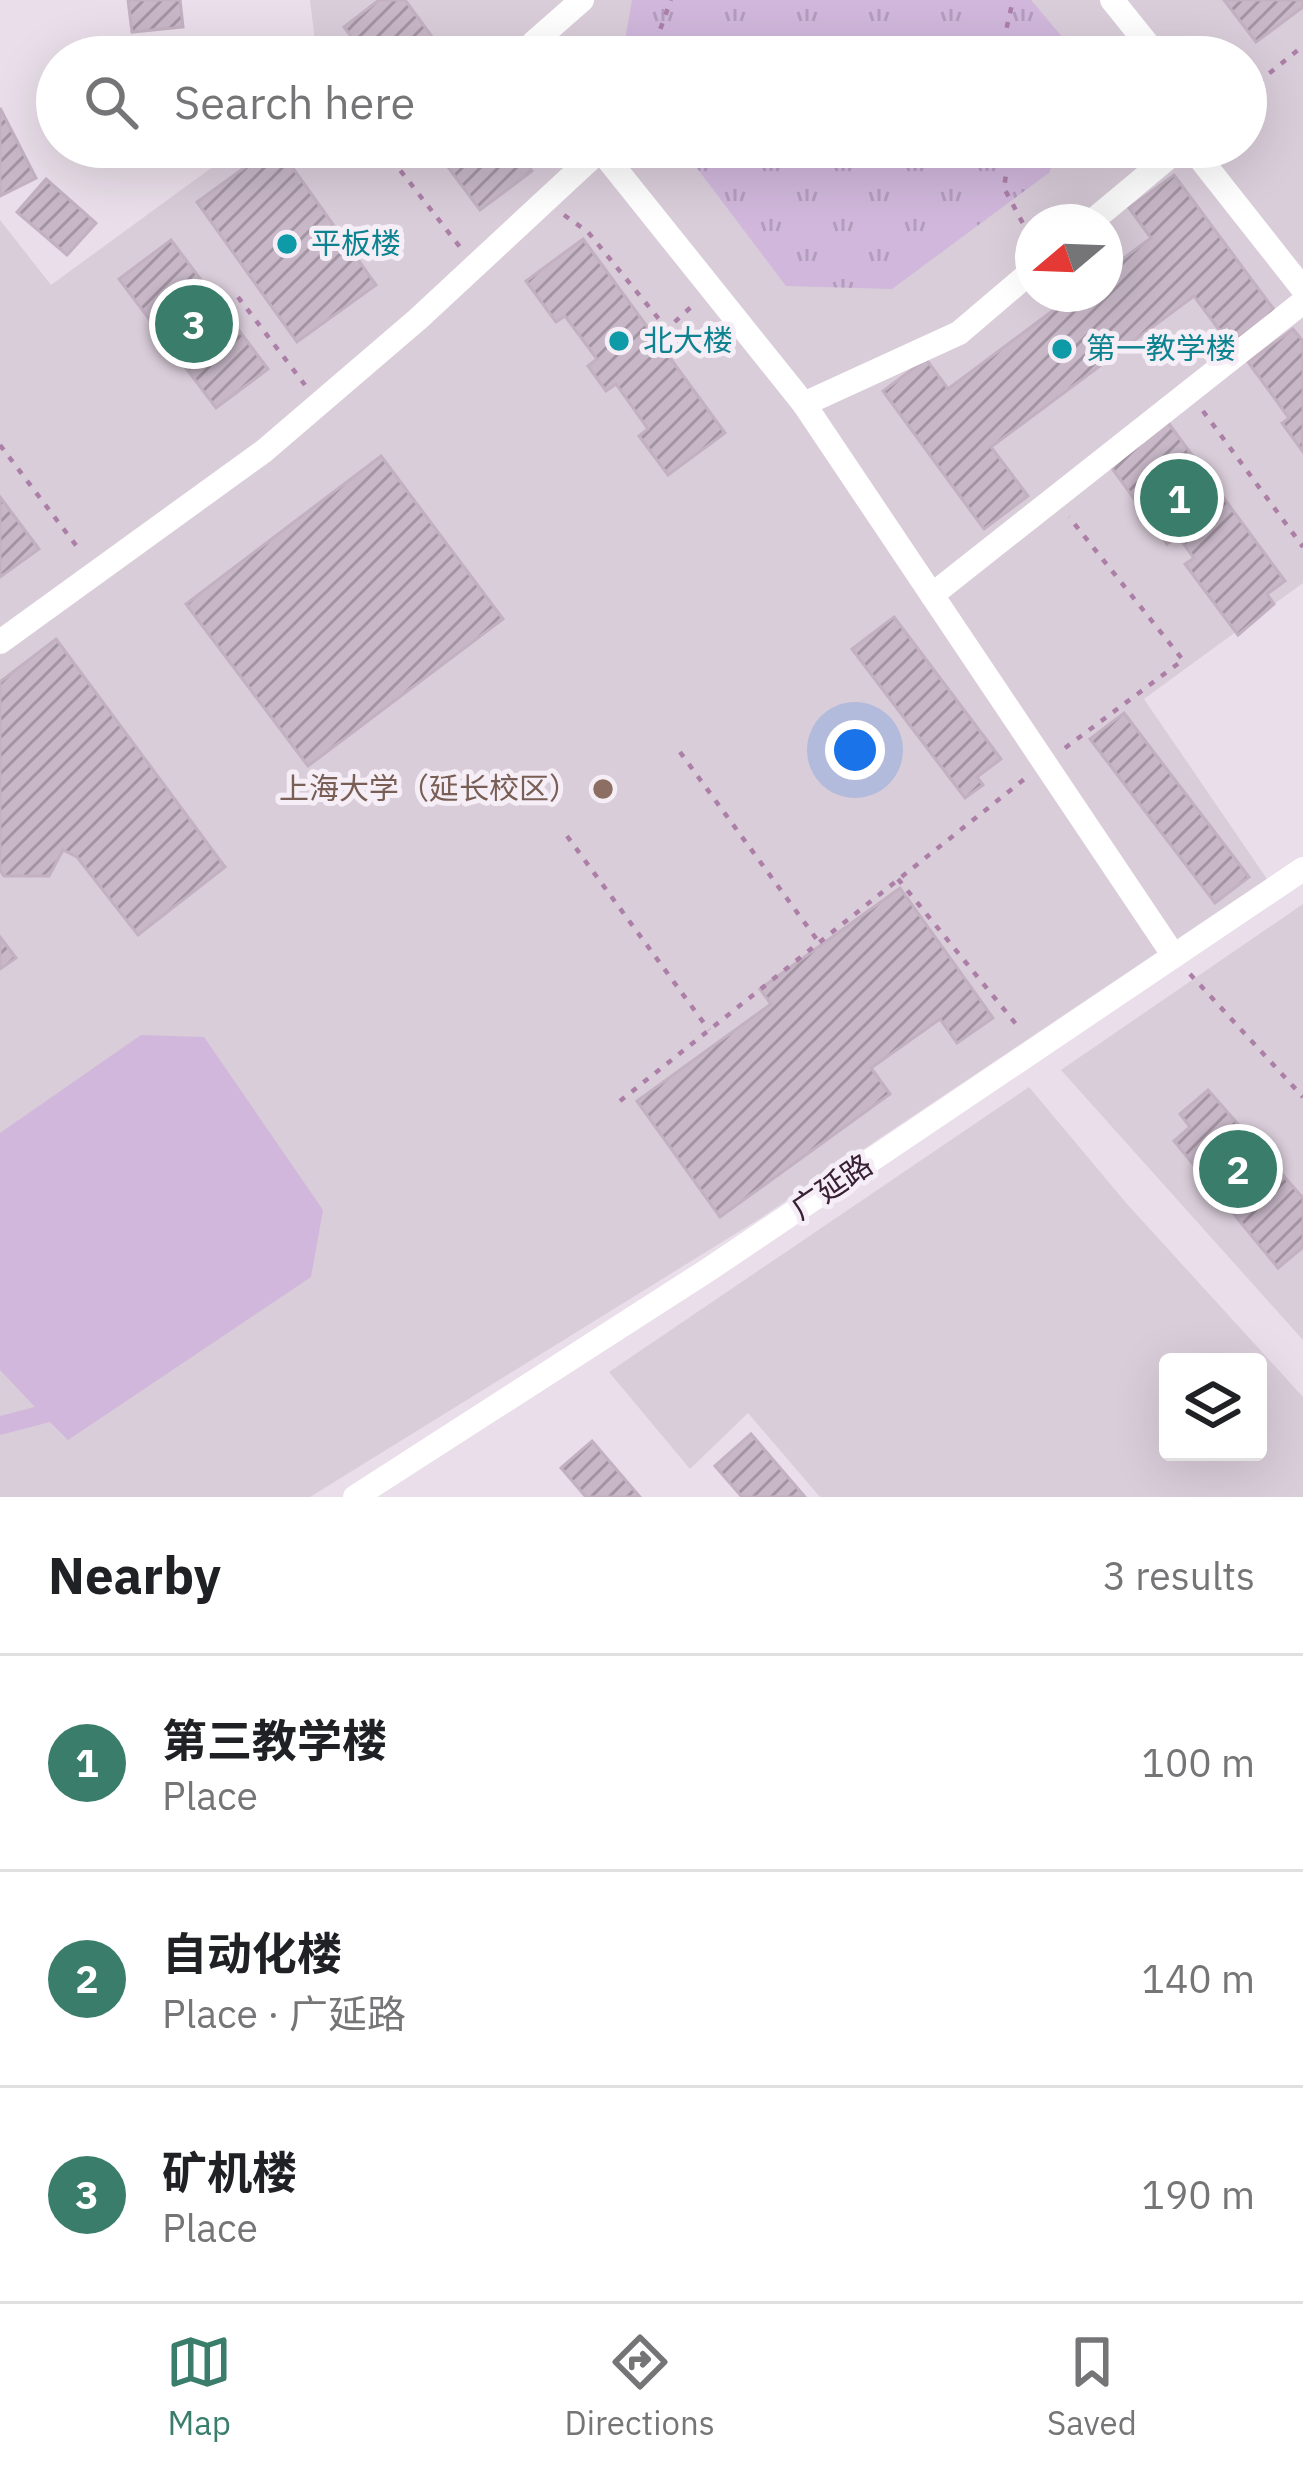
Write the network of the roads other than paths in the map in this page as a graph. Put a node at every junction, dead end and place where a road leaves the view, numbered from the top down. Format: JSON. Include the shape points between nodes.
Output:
{"nodes":[{"id":1,"x":582,"y":0,"type":"edge"},
{"id":2,"x":1112,"y":0,"type":"edge"},
{"id":3,"x":541,"y":36,"type":"edge"},
{"id":4,"x":1141,"y":36,"type":"edge"},
{"id":5,"x":579,"y":168,"type":"edge"},
{"id":6,"x":614,"y":168,"type":"edge"},
{"id":7,"x":1155,"y":168,"type":"edge"},
{"id":8,"x":1208,"y":168,"type":"edge"},
{"id":9,"x":1112,"y":204,"type":"edge"},
{"id":10,"x":1015,"y":276,"type":"edge"},
{"id":11,"x":1303,"y":289,"type":"edge"},
{"id":12,"x":1303,"y":302,"type":"edge"},
{"id":13,"x":804,"y":404,"type":"junction"},
{"id":14,"x":932,"y":595,"type":"junction"},
{"id":15,"x":0,"y":642,"type":"edge"},
{"id":16,"x":1303,"y":869,"type":"edge"},
{"id":17,"x":1174,"y":956,"type":"junction"},
{"id":18,"x":355,"y":1497,"type":"edge"}],
"edges":[{"from":1,"to":3,"type":"street"},
{"from":2,"to":4,"type":"street"},
{"from":5,"to":15,"type":"street","via":[[264,451]]},
{"from":6,"to":13,"type":"street"},
{"from":7,"to":9,"type":"street"},
{"from":8,"to":11,"type":"street"},
{"from":10,"to":13,"type":"street","via":[[959,333]]},
{"from":12,"to":14,"type":"street"},
{"from":13,"to":14,"type":"street"},
{"from":14,"to":17,"type":"street"},
{"from":16,"to":17,"type":"street","name":"广延路"},
{"from":17,"to":18,"type":"street","name":"广延路"}]}
